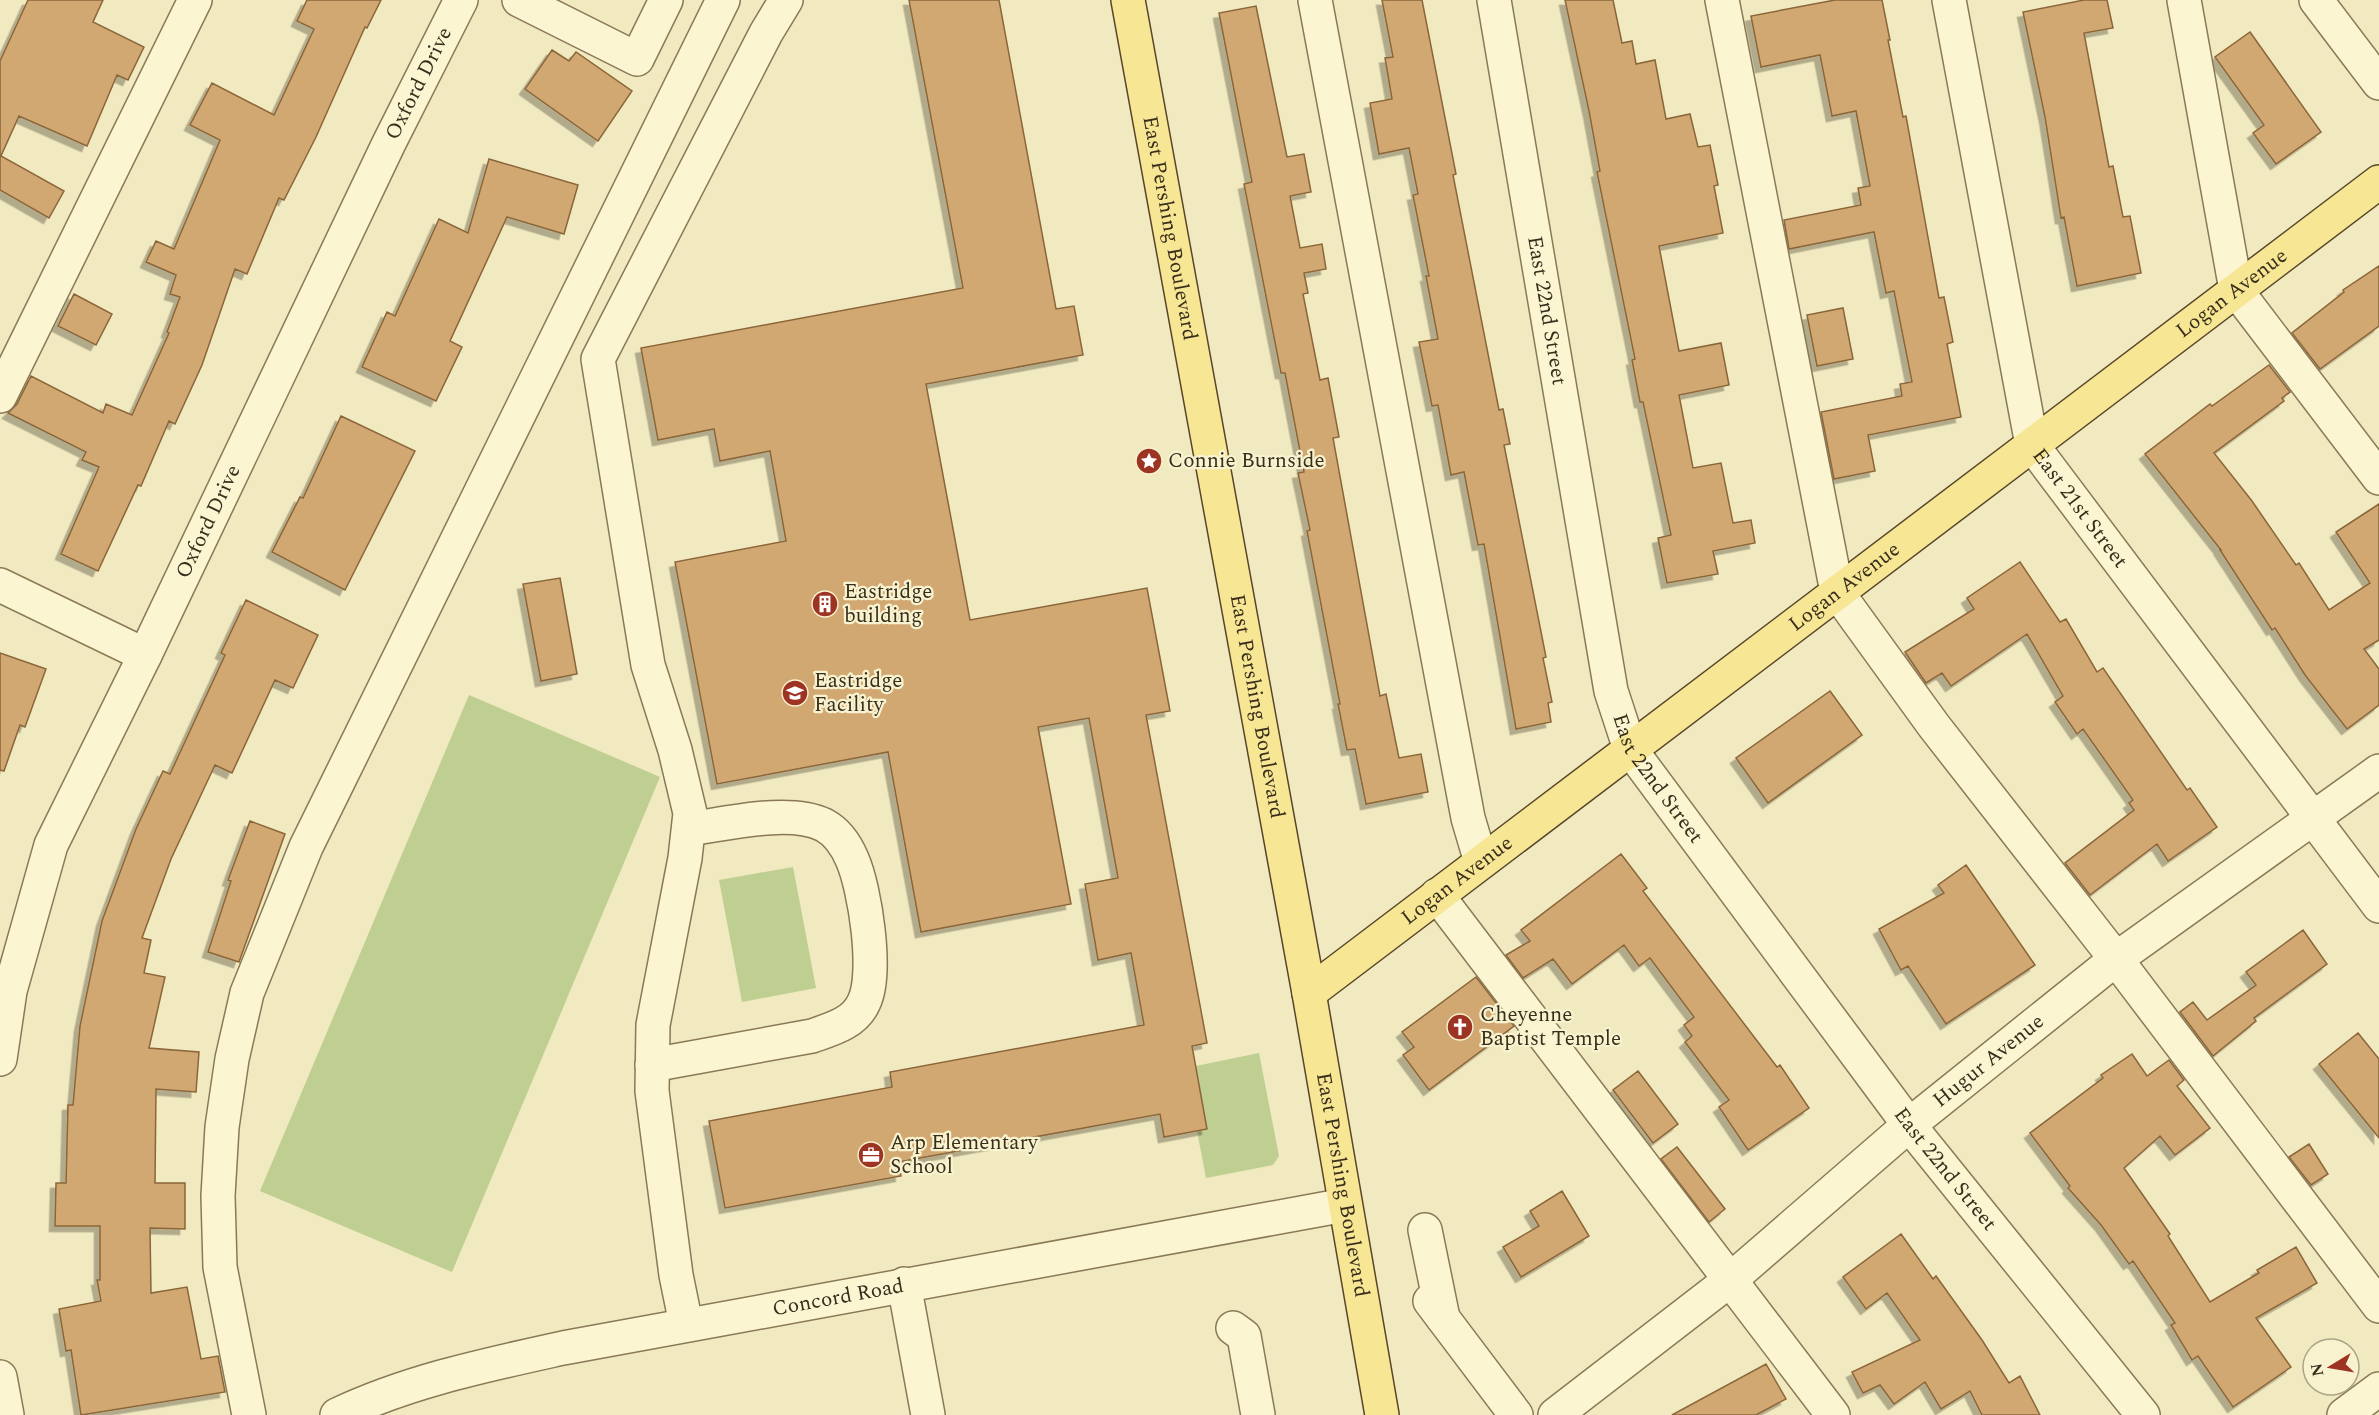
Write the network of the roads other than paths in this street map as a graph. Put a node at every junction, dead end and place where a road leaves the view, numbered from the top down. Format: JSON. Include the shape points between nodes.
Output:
{"nodes":[{"id":1,"x":195,"y":0,"type":"edge"},
{"id":2,"x":461,"y":0,"type":"edge"},
{"id":3,"x":519,"y":0,"type":"edge"},
{"id":4,"x":666,"y":0,"type":"edge"},
{"id":5,"x":723,"y":0,"type":"edge"},
{"id":6,"x":786,"y":0,"type":"edge"},
{"id":7,"x":1128,"y":0,"type":"edge"},
{"id":8,"x":1315,"y":0,"type":"edge"},
{"id":9,"x":1494,"y":0,"type":"edge"},
{"id":10,"x":1722,"y":0,"type":"edge"},
{"id":11,"x":1949,"y":0,"type":"edge"},
{"id":12,"x":2184,"y":0,"type":"edge"},
{"id":13,"x":2316,"y":0,"type":"edge"},
{"id":14,"x":2379,"y":83,"type":"edge"},
{"id":15,"x":2379,"y":182,"type":"edge"},
{"id":16,"x":2236,"y":290,"type":"junction"},
{"id":17,"x":0,"y":396,"type":"edge"},
{"id":18,"x":2032,"y":445,"type":"junction"},
{"id":19,"x":2379,"y":478,"type":"edge"},
{"id":20,"x":0,"y":585,"type":"edge"},
{"id":21,"x":1837,"y":592,"type":"junction"},
{"id":22,"x":145,"y":655,"type":"junction"},
{"id":23,"x":1630,"y":749,"type":"junction"},
{"id":24,"x":2379,"y":771,"type":"edge"},
{"id":25,"x":2314,"y":818,"type":"junction"},
{"id":26,"x":689,"y":829,"type":"junction"},
{"id":27,"x":1481,"y":862,"type":"junction"},
{"id":28,"x":1437,"y":895,"type":"junction"},
{"id":29,"x":2379,"y":906,"type":"edge"},
{"id":30,"x":2116,"y":959,"type":"junction"},
{"id":31,"x":1309,"y":993,"type":"junction"},
{"id":32,"x":0,"y":1059,"type":"edge"},
{"id":33,"x":652,"y":1065,"type":"junction"},
{"id":34,"x":1909,"y":1125,"type":"junction"},
{"id":35,"x":1345,"y":1204,"type":"junction"},
{"id":36,"x":1425,"y":1230,"type":"dead end"},
{"id":37,"x":1730,"y":1280,"type":"junction"},
{"id":38,"x":904,"y":1284,"type":"junction"},
{"id":39,"x":2379,"y":1306,"type":"edge"},
{"id":40,"x":686,"y":1324,"type":"junction"},
{"id":41,"x":1233,"y":1329,"type":"dead end"},
{"id":42,"x":0,"y":1377,"type":"edge"},
{"id":43,"x":2379,"y":1389,"type":"edge"},
{"id":44,"x":7,"y":1415,"type":"edge"},
{"id":45,"x":249,"y":1415,"type":"edge"},
{"id":46,"x":337,"y":1415,"type":"edge"},
{"id":47,"x":928,"y":1415,"type":"edge"},
{"id":48,"x":1258,"y":1415,"type":"edge"},
{"id":49,"x":1382,"y":1415,"type":"edge"},
{"id":50,"x":1516,"y":1415,"type":"edge"},
{"id":51,"x":1555,"y":1415,"type":"edge"},
{"id":52,"x":1833,"y":1415,"type":"edge"},
{"id":53,"x":2143,"y":1415,"type":"edge"},
{"id":54,"x":2344,"y":1415,"type":"edge"}],
"edges":[{"from":1,"to":17,"type":"street"},
{"from":2,"to":22,"type":"street","name":"Oxford Drive"},
{"from":3,"to":4,"type":"street","via":[[637,59]]},
{"from":5,"to":45,"type":"street","via":[[306,847],[247,993],[222,1127],[218,1196],[220,1267]]},
{"from":6,"to":26,"type":"street","via":[[598,359],[648,665],[675,750],[690,813]]},
{"from":7,"to":31,"type":"main road","name":"East Pershing Boulevard"},
{"from":8,"to":27,"type":"street","via":[[1466,806]]},
{"from":9,"to":23,"type":"street","name":"East 22nd Street","via":[[1611,691]]},
{"from":10,"to":21,"type":"street"},
{"from":11,"to":18,"type":"street","name":"East 21st Street"},
{"from":12,"to":16,"type":"street"},
{"from":13,"to":14,"type":"street"},
{"from":15,"to":16,"type":"main road","name":"Logan Avenue"},
{"from":16,"to":18,"type":"main road","name":"Logan Avenue"},
{"from":16,"to":19,"type":"street"},
{"from":18,"to":21,"type":"main road","name":"Logan Avenue"},
{"from":18,"to":25,"type":"street","name":"East 21st Street"},
{"from":20,"to":22,"type":"street"},
{"from":21,"to":23,"type":"main road","name":"Logan Avenue"},
{"from":21,"to":30,"type":"street","via":[[1934,726]]},
{"from":22,"to":32,"type":"street","name":"Oxford Drive","via":[[51,845],[10,990]]},
{"from":23,"to":27,"type":"main road","name":"Logan Avenue"},
{"from":23,"to":34,"type":"street","name":"East 22nd Street"},
{"from":24,"to":25,"type":"street","name":"Hugur Avenue"},
{"from":25,"to":29,"type":"street","name":"East 21st Street"},
{"from":25,"to":30,"type":"street","name":"Hugur Avenue"},
{"from":26,"to":33,"type":"street","via":[[653,1025]]},
{"from":26,"to":33,"type":"street","via":[[803,818],[835,832],[853,860],[860,887],[870,952],[870,981],[864,1003],[853,1018],[836,1028],[813,1036]]},
{"from":27,"to":28,"type":"main road","name":"Logan Avenue"},
{"from":28,"to":31,"type":"main road","name":"Logan Avenue"},
{"from":28,"to":37,"type":"street"},
{"from":30,"to":34,"type":"street","name":"Hugur Avenue"},
{"from":30,"to":39,"type":"street"},
{"from":31,"to":35,"type":"main road","name":"East Pershing Boulevard"},
{"from":33,"to":40,"type":"street","via":[[676,1275]]},
{"from":34,"to":37,"type":"street","name":"Hugur Avenue"},
{"from":34,"to":53,"type":"street","name":"East 22nd Street"},
{"from":35,"to":38,"type":"street","name":"Concord Road"},
{"from":35,"to":49,"type":"main road","name":"East Pershing Boulevard"},
{"from":36,"to":50,"type":"street","via":[[1436,1310]]},
{"from":37,"to":51,"type":"street","name":"Hugur Avenue"},
{"from":37,"to":52,"type":"street"},
{"from":38,"to":40,"type":"street","name":"Concord Road"},
{"from":38,"to":47,"type":"street"},
{"from":40,"to":46,"type":"street","name":"Concord Road","via":[[458,1371],[375,1397]]},
{"from":41,"to":48,"type":"street","via":[[1244,1336]]},
{"from":42,"to":44,"type":"street"},
{"from":43,"to":54,"type":"street"}]}
